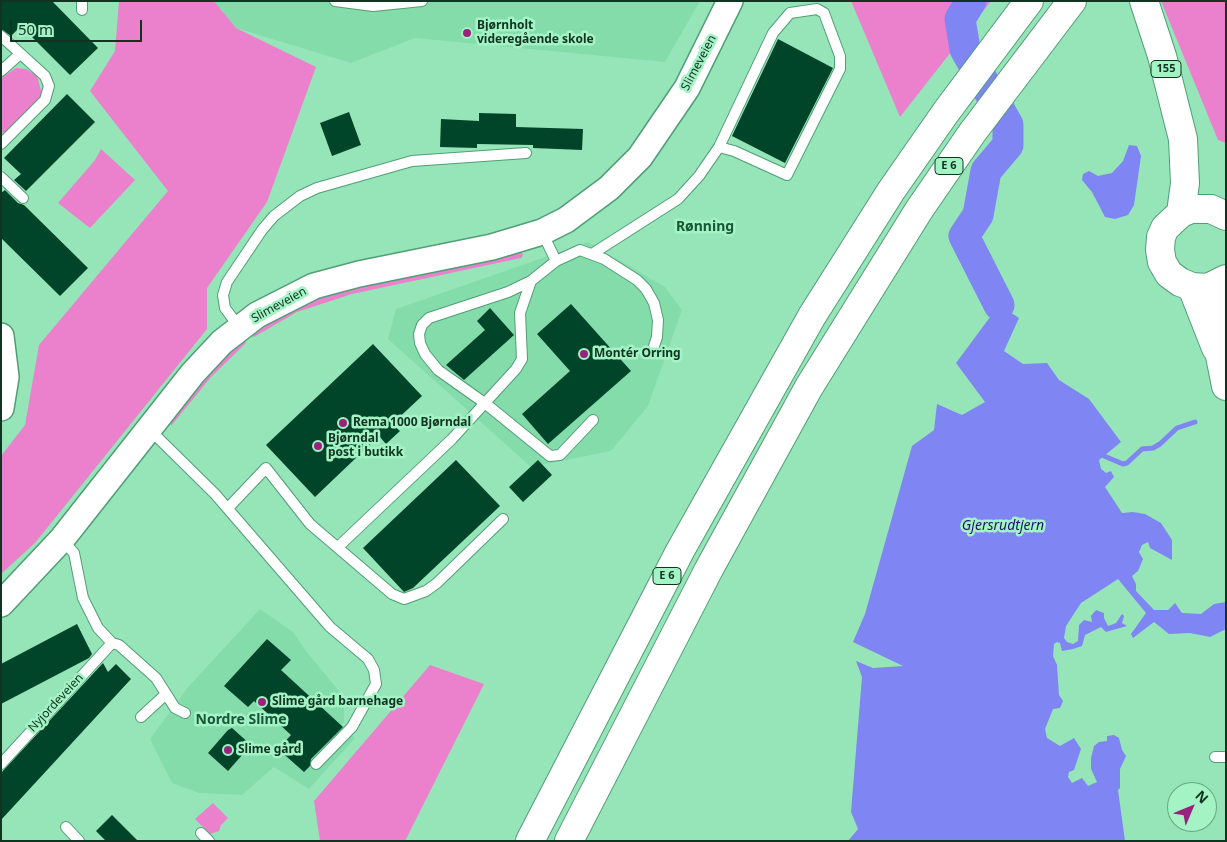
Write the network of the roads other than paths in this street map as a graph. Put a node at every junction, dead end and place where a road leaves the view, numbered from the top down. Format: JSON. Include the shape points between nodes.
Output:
{"nodes":[{"id":1,"x":336,"y":1,"type":"edge"},
{"id":2,"x":422,"y":1,"type":"edge"},
{"id":3,"x":717,"y":1,"type":"edge"},
{"id":4,"x":730,"y":1,"type":"edge"},
{"id":5,"x":1029,"y":1,"type":"edge"},
{"id":6,"x":1072,"y":1,"type":"edge"},
{"id":7,"x":1144,"y":1,"type":"edge"},
{"id":8,"x":1,"y":36,"type":"edge"},
{"id":9,"x":20,"y":54,"type":"junction"},
{"id":10,"x":1,"y":72,"type":"edge"},
{"id":11,"x":662,"y":121,"type":"junction"},
{"id":12,"x":1183,"y":139,"type":"junction"},
{"id":13,"x":1,"y":144,"type":"edge"},
{"id":14,"x":719,"y":147,"type":"junction"},
{"id":15,"x":526,"y":153,"type":"dead end"},
{"id":16,"x":1,"y":177,"type":"edge"},
{"id":17,"x":23,"y":198,"type":"dead end"},
{"id":18,"x":1218,"y":212,"type":"edge"},
{"id":19,"x":1181,"y":213,"type":"junction"},
{"id":20,"x":542,"y":232,"type":"junction"},
{"id":21,"x":592,"y":254,"type":"junction"},
{"id":22,"x":556,"y":261,"type":"junction"},
{"id":23,"x":532,"y":281,"type":"junction"},
{"id":24,"x":1224,"y":281,"type":"edge"},
{"id":25,"x":1192,"y":287,"type":"junction"},
{"id":26,"x":239,"y":327,"type":"junction"},
{"id":27,"x":1,"y":336,"type":"edge"},
{"id":28,"x":653,"y":349,"type":"dead end"},
{"id":29,"x":1220,"y":356,"type":"junction"},
{"id":30,"x":1226,"y":386,"type":"edge"},
{"id":31,"x":486,"y":404,"type":"junction"},
{"id":32,"x":1,"y":408,"type":"edge"},
{"id":33,"x":593,"y":420,"type":"dead end"},
{"id":34,"x":149,"y":428,"type":"junction"},
{"id":35,"x":228,"y":508,"type":"junction"},
{"id":36,"x":502,"y":519,"type":"dead end"},
{"id":37,"x":62,"y":539,"type":"junction"},
{"id":38,"x":338,"y":547,"type":"junction"},
{"id":39,"x":1,"y":604,"type":"edge"},
{"id":40,"x":112,"y":643,"type":"junction"},
{"id":41,"x":165,"y":695,"type":"junction"},
{"id":42,"x":185,"y":713,"type":"dead end"},
{"id":43,"x":140,"y":717,"type":"dead end"},
{"id":44,"x":1,"y":764,"type":"edge"},
{"id":45,"x":316,"y":764,"type":"dead end"},
{"id":46,"x":66,"y":827,"type":"dead end"},
{"id":47,"x":201,"y":833,"type":"dead end"},
{"id":48,"x":79,"y":841,"type":"edge"},
{"id":49,"x":209,"y":841,"type":"edge"},
{"id":50,"x":530,"y":841,"type":"edge"},
{"id":51,"x":569,"y":841,"type":"edge"}],
"edges":[{"from":1,"to":2,"type":"lane","via":[[373,6]]},
{"from":3,"to":11,"type":"street","name":"Slimeveien","via":[[676,84]]},
{"from":4,"to":11,"type":"street","name":"Slimeveien","via":[[687,88]]},
{"from":5,"to":50,"type":"main road","number":"E 6","via":[[946,112],[812,316],[680,551]]},
{"from":6,"to":51,"type":"main road","number":"E 6","via":[[972,133],[837,339],[748,496]]},
{"from":7,"to":12,"type":"main road","number":"155"},
{"from":8,"to":9,"type":"lane"},
{"from":9,"to":10,"type":"lane"},
{"from":9,"to":13,"type":"lane","via":[[45,76],[48,95]]},
{"from":11,"to":20,"type":"street","name":"Slimeveien","via":[[640,157],[615,183],[566,220]]},
{"from":12,"to":18,"type":"main road","number":"155"},
{"from":12,"to":19,"type":"main road","number":"155","via":[[1186,183]]},
{"from":14,"to":14,"type":"lane","via":[[773,33],[790,13],[818,9],[824,13],[840,56],[840,69],[787,175]]},
{"from":14,"to":21,"type":"lane","via":[[678,199]]},
{"from":15,"to":26,"type":"lane","via":[[412,161],[317,188],[300,196],[262,230],[228,282],[223,294],[225,308]]},
{"from":16,"to":17,"type":"lane"},
{"from":18,"to":19,"type":"main road","number":"155","via":[[1191,209]]},
{"from":19,"to":25,"type":"main road","via":[[1171,220],[1161,237],[1162,262],[1169,274]]},
{"from":20,"to":22,"type":"lane"},
{"from":20,"to":26,"type":"street","name":"Slimeveien","via":[[492,247],[314,286],[275,304]]},
{"from":21,"to":22,"type":"lane","via":[[580,250]]},
{"from":21,"to":28,"type":"lane","via":[[604,258],[646,289],[658,320],[658,336]]},
{"from":22,"to":23,"type":"lane"},
{"from":23,"to":31,"type":"lane","via":[[520,313],[522,359]]},
{"from":23,"to":31,"type":"lane","via":[[429,318],[422,325],[419,334],[425,354],[446,376]]},
{"from":24,"to":25,"type":"main road","via":[[1208,288]]},
{"from":24,"to":29,"type":"main road"},
{"from":25,"to":29,"type":"main road"},
{"from":26,"to":34,"type":"street","name":"Slimeveien","via":[[193,373]]},
{"from":27,"to":32,"type":"street","via":[[6,377]]},
{"from":29,"to":30,"type":"main road"},
{"from":31,"to":33,"type":"lane","via":[[550,456],[560,455]]},
{"from":31,"to":38,"type":"lane"},
{"from":34,"to":35,"type":"lane"},
{"from":34,"to":37,"type":"street","name":"Slimeveien"},
{"from":35,"to":38,"type":"lane","via":[[266,468],[310,524]]},
{"from":35,"to":45,"type":"lane","via":[[330,627],[368,659],[374,670],[376,684],[352,727]]},
{"from":36,"to":38,"type":"lane","via":[[437,583],[407,599],[392,594]]},
{"from":37,"to":39,"type":"street","name":"Slimeveien"},
{"from":37,"to":40,"type":"lane","via":[[74,553],[81,592],[90,616]]},
{"from":40,"to":41,"type":"lane","via":[[119,645],[156,678]]},
{"from":40,"to":44,"type":"lane","name":"Nyjordeveien"},
{"from":41,"to":42,"type":"lane","via":[[175,708]]},
{"from":41,"to":43,"type":"lane"},
{"from":46,"to":48,"type":"lane"},
{"from":47,"to":49,"type":"lane"}]}
